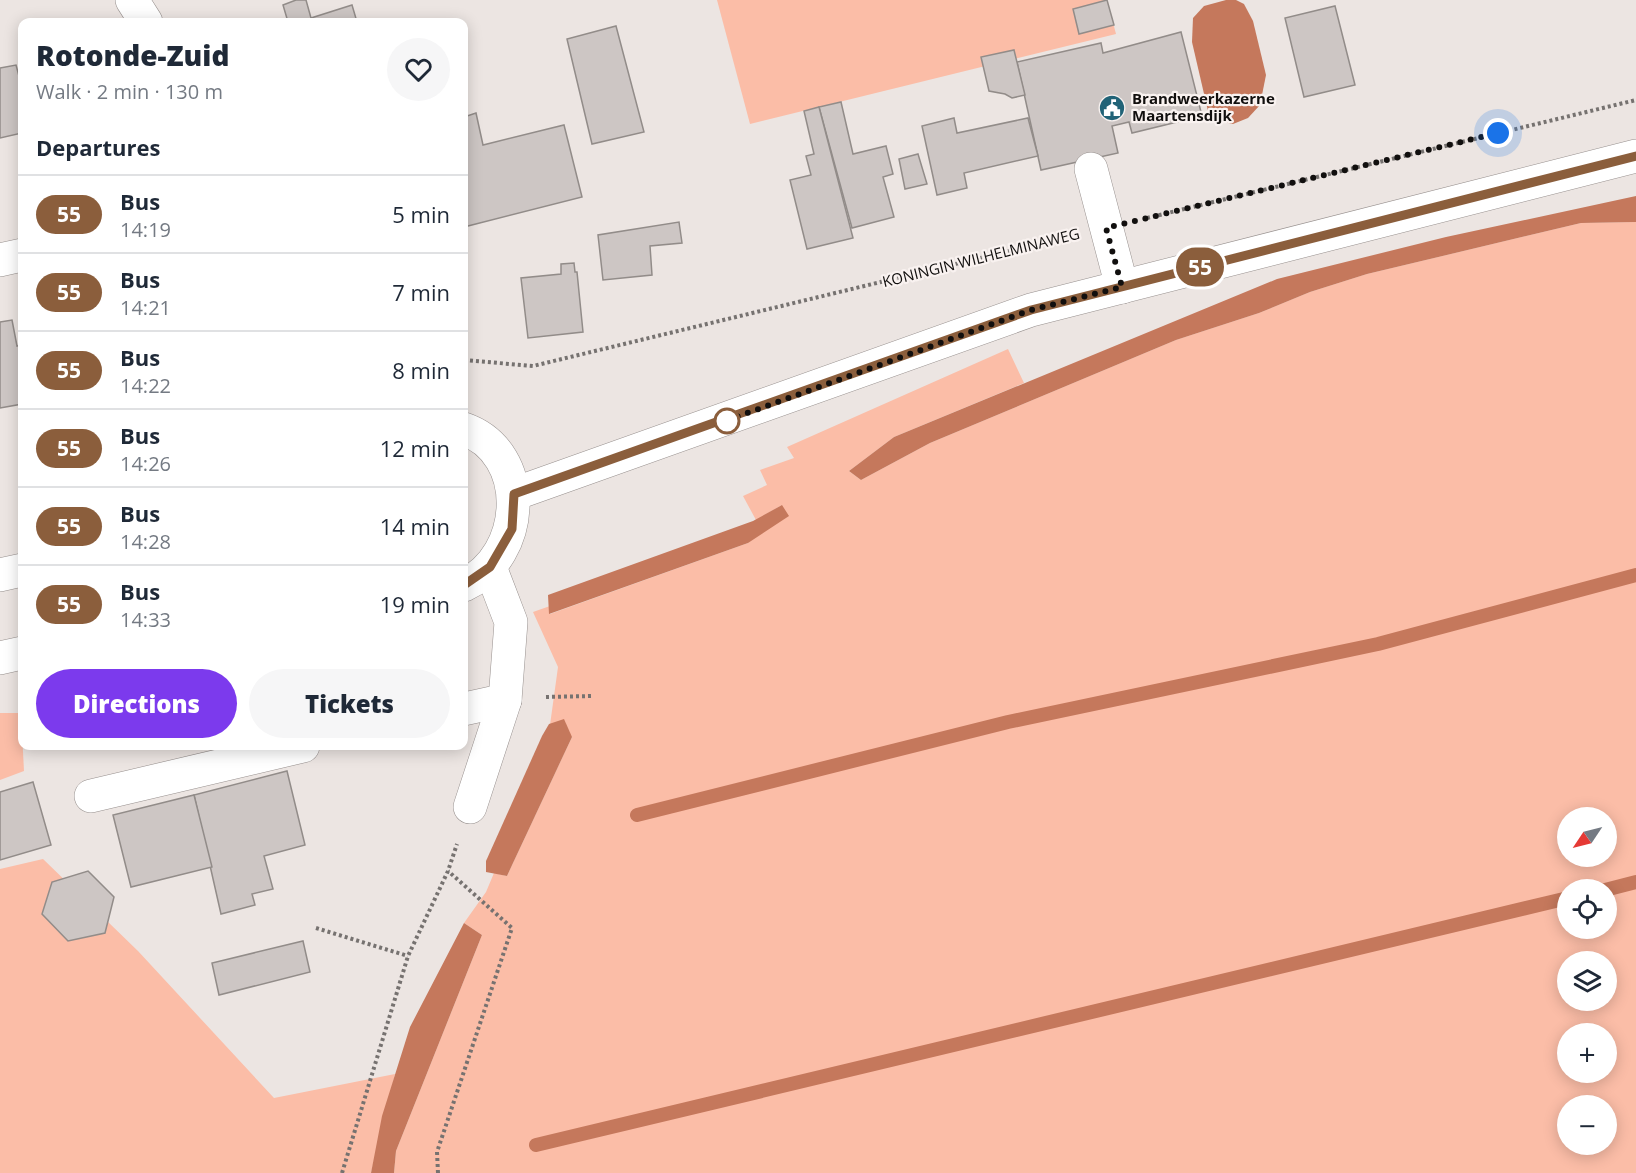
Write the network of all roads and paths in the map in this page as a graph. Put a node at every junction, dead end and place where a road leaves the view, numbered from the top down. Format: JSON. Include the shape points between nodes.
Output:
{"nodes":[{"id":1,"x":132,"y":0,"type":"edge"},
{"id":2,"x":143,"y":18,"type":"edge"},
{"id":3,"x":1636,"y":100,"type":"edge"},
{"id":4,"x":1636,"y":156,"type":"edge"},
{"id":5,"x":1091,"y":169,"type":"dead end"},
{"id":6,"x":1106,"y":228,"type":"junction"},
{"id":7,"x":18,"y":256,"type":"edge"},
{"id":8,"x":0,"y":260,"type":"edge"},
{"id":9,"x":1122,"y":287,"type":"junction"},
{"id":10,"x":468,"y":360,"type":"edge"},
{"id":11,"x":468,"y":431,"type":"edge"},
{"id":12,"x":514,"y":494,"type":"junction"},
{"id":13,"x":490,"y":567,"type":"junction"},
{"id":14,"x":18,"y":571,"type":"edge"},
{"id":15,"x":0,"y":575,"type":"edge"},
{"id":16,"x":468,"y":582,"type":"edge"},
{"id":17,"x":18,"y":654,"type":"edge"},
{"id":18,"x":0,"y":658,"type":"edge"},
{"id":19,"x":505,"y":700,"type":"junction"},
{"id":20,"x":468,"y":708,"type":"edge"},
{"id":21,"x":286,"y":750,"type":"edge"},
{"id":22,"x":92,"y":796,"type":"dead end"},
{"id":23,"x":470,"y":807,"type":"joint"},
{"id":24,"x":448,"y":871,"type":"junction"},
{"id":25,"x":316,"y":928,"type":"dead end"},
{"id":26,"x":408,"y":956,"type":"junction"},
{"id":27,"x":342,"y":1173,"type":"edge"},
{"id":28,"x":438,"y":1173,"type":"edge"}],
"edges":[{"from":1,"to":2,"type":"main road"},
{"from":3,"to":6,"type":"path","name":"KONINGIN WILHELMINAWEG"},
{"from":4,"to":9,"type":"main road"},
{"from":5,"to":6,"type":"main road"},
{"from":6,"to":9,"type":"main road"},
{"from":6,"to":10,"type":"path","name":"KONINGIN WILHELMINAWEG","via":[[533,366]]},
{"from":7,"to":8,"type":"main road"},
{"from":9,"to":12,"type":"main road","via":[[1031,310]]},
{"from":11,"to":12,"type":"main road","via":[[486,442],[505,465]]},
{"from":12,"to":13,"type":"main road","via":[[512,529]]},
{"from":13,"to":16,"type":"main road"},
{"from":13,"to":19,"type":"main road","via":[[511,622]]},
{"from":14,"to":15,"type":"main road"},
{"from":17,"to":18,"type":"main road"},
{"from":19,"to":20,"type":"main road"},
{"from":19,"to":23,"type":"main road"},
{"from":21,"to":22,"type":"main road"},
{"from":23,"to":24,"type":"path"},
{"from":24,"to":26,"type":"path"},
{"from":24,"to":28,"type":"path","via":[[512,928],[438,1152]]},
{"from":25,"to":26,"type":"path"},
{"from":26,"to":27,"type":"path"}]}
